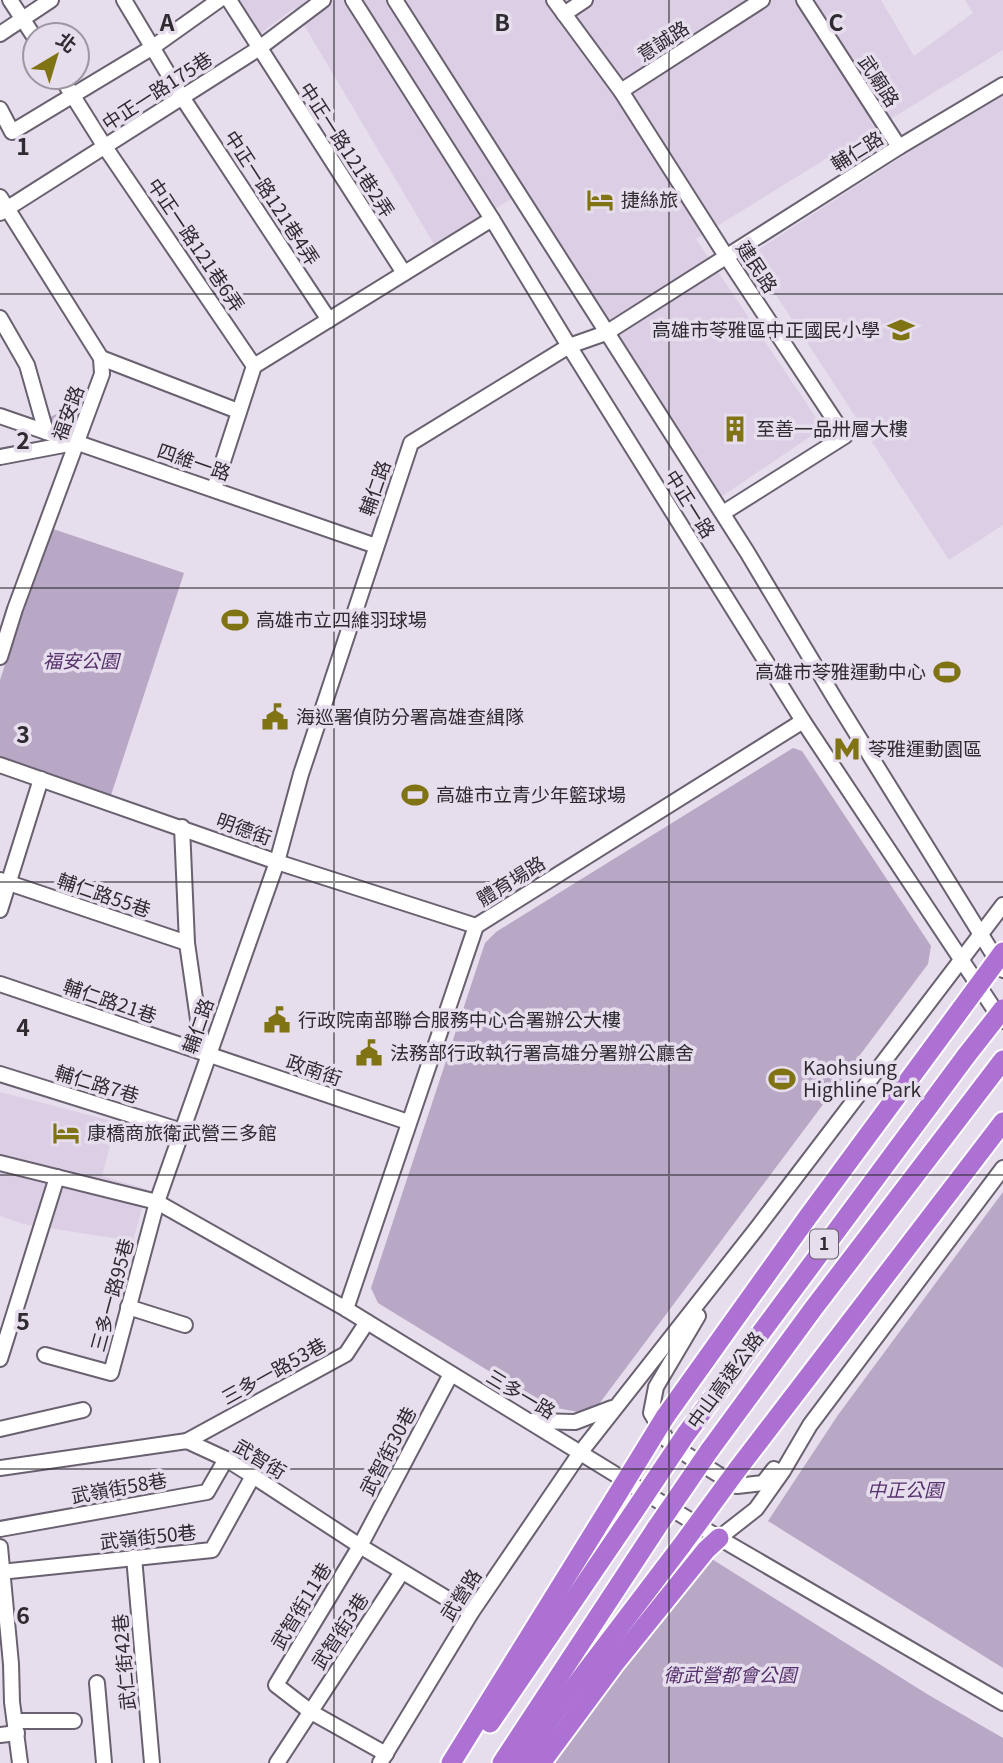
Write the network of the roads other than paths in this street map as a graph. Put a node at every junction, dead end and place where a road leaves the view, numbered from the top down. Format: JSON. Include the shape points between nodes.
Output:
{"nodes":[{"id":1,"x":10,"y":0,"type":"edge"},
{"id":2,"x":51,"y":0,"type":"edge"},
{"id":3,"x":124,"y":0,"type":"edge"},
{"id":4,"x":219,"y":0,"type":"edge"},
{"id":5,"x":229,"y":0,"type":"edge"},
{"id":6,"x":323,"y":0,"type":"edge"},
{"id":7,"x":353,"y":0,"type":"edge"},
{"id":8,"x":395,"y":0,"type":"edge"},
{"id":9,"x":554,"y":0,"type":"edge"},
{"id":10,"x":585,"y":0,"type":"edge"},
{"id":11,"x":762,"y":0,"type":"edge"},
{"id":12,"x":804,"y":0,"type":"edge"},
{"id":13,"x":564,"y":14,"type":"junction"},
{"id":14,"x":22,"y":18,"type":"junction"},
{"id":15,"x":24,"y":21,"type":"edge"},
{"id":16,"x":0,"y":34,"type":"edge"},
{"id":17,"x":153,"y":47,"type":"junction"},
{"id":18,"x":258,"y":49,"type":"junction"},
{"id":19,"x":1003,"y":85,"type":"edge"},
{"id":20,"x":71,"y":91,"type":"edge"},
{"id":21,"x":621,"y":92,"type":"junction"},
{"id":22,"x":74,"y":95,"type":"junction"},
{"id":23,"x":182,"y":97,"type":"junction"},
{"id":24,"x":0,"y":109,"type":"edge"},
{"id":25,"x":105,"y":146,"type":"junction"},
{"id":26,"x":899,"y":147,"type":"junction"},
{"id":27,"x":2,"y":206,"type":"edge"},
{"id":28,"x":492,"y":219,"type":"junction"},
{"id":29,"x":726,"y":256,"type":"junction"},
{"id":30,"x":404,"y":273,"type":"junction"},
{"id":31,"x":0,"y":319,"type":"edge"},
{"id":32,"x":329,"y":320,"type":"junction"},
{"id":33,"x":606,"y":332,"type":"junction"},
{"id":34,"x":569,"y":346,"type":"junction"},
{"id":35,"x":101,"y":358,"type":"junction"},
{"id":36,"x":254,"y":366,"type":"junction"},
{"id":37,"x":238,"y":411,"type":"junction"},
{"id":38,"x":0,"y":416,"type":"edge"},
{"id":39,"x":46,"y":432,"type":"junction"},
{"id":40,"x":79,"y":442,"type":"junction"},
{"id":41,"x":0,"y":457,"type":"edge"},
{"id":42,"x":214,"y":489,"type":"junction"},
{"id":43,"x":723,"y":513,"type":"junction"},
{"id":44,"x":376,"y":546,"type":"junction"},
{"id":45,"x":0,"y":604,"type":"edge"},
{"id":46,"x":15,"y":609,"type":"junction"},
{"id":47,"x":0,"y":657,"type":"edge"},
{"id":48,"x":803,"y":720,"type":"junction"},
{"id":49,"x":0,"y":765,"type":"edge"},
{"id":50,"x":41,"y":779,"type":"junction"},
{"id":51,"x":182,"y":827,"type":"junction"},
{"id":52,"x":277,"y":862,"type":"junction"},
{"id":53,"x":5,"y":882,"type":"edge"},
{"id":54,"x":1003,"y":905,"type":"edge"},
{"id":55,"x":0,"y":910,"type":"edge"},
{"id":56,"x":476,"y":926,"type":"junction"},
{"id":57,"x":981,"y":935,"type":"junction"},
{"id":58,"x":187,"y":943,"type":"junction"},
{"id":59,"x":961,"y":958,"type":"junction"},
{"id":60,"x":1001,"y":961,"type":"edge"},
{"id":61,"x":0,"y":984,"type":"edge"},
{"id":62,"x":978,"y":984,"type":"junction"},
{"id":63,"x":1003,"y":1009,"type":"edge"},
{"id":64,"x":1003,"y":1023,"type":"edge"},
{"id":65,"x":208,"y":1055,"type":"junction"},
{"id":66,"x":1003,"y":1060,"type":"edge"},
{"id":67,"x":0,"y":1074,"type":"edge"},
{"id":68,"x":408,"y":1122,"type":"junction"},
{"id":69,"x":1003,"y":1122,"type":"edge"},
{"id":70,"x":182,"y":1130,"type":"junction"},
{"id":71,"x":0,"y":1163,"type":"edge"},
{"id":72,"x":1003,"y":1168,"type":"edge"},
{"id":73,"x":57,"y":1177,"type":"junction"},
{"id":74,"x":158,"y":1202,"type":"junction"},
{"id":75,"x":757,"y":1228,"type":"junction"},
{"id":76,"x":128,"y":1307,"type":"junction"},
{"id":77,"x":346,"y":1309,"type":"junction"},
{"id":78,"x":367,"y":1322,"type":"junction"},
{"id":79,"x":185,"y":1325,"type":"dead end"},
{"id":80,"x":45,"y":1355,"type":"dead end"},
{"id":81,"x":0,"y":1359,"type":"edge"},
{"id":82,"x":450,"y":1374,"type":"junction"},
{"id":83,"x":616,"y":1406,"type":"junction"},
{"id":84,"x":83,"y":1410,"type":"dead end"},
{"id":85,"x":527,"y":1421,"type":"junction"},
{"id":86,"x":810,"y":1424,"type":"junction"},
{"id":87,"x":0,"y":1429,"type":"edge"},
{"id":88,"x":187,"y":1441,"type":"junction"},
{"id":89,"x":580,"y":1453,"type":"junction"},
{"id":90,"x":226,"y":1459,"type":"junction"},
{"id":91,"x":0,"y":1468,"type":"edge"},
{"id":92,"x":253,"y":1476,"type":"junction"},
{"id":93,"x":0,"y":1529,"type":"edge"},
{"id":94,"x":719,"y":1538,"type":"junction"},
{"id":95,"x":360,"y":1546,"type":"junction"},
{"id":96,"x":0,"y":1547,"type":"edge"},
{"id":97,"x":134,"y":1557,"type":"junction"},
{"id":98,"x":2,"y":1572,"type":"edge"},
{"id":99,"x":402,"y":1572,"type":"junction"},
{"id":100,"x":471,"y":1614,"type":"junction"},
{"id":101,"x":6,"y":1665,"type":"edge"},
{"id":102,"x":97,"y":1683,"type":"dead end"},
{"id":103,"x":6,"y":1702,"type":"edge"},
{"id":104,"x":1003,"y":1703,"type":"edge"},
{"id":105,"x":311,"y":1712,"type":"junction"},
{"id":106,"x":74,"y":1721,"type":"dead end"},
{"id":107,"x":17,"y":1727,"type":"junction"},
{"id":108,"x":0,"y":1735,"type":"edge"},
{"id":109,"x":383,"y":1758,"type":"edge"},
{"id":110,"x":20,"y":1763,"type":"edge"},
{"id":111,"x":104,"y":1763,"type":"edge"},
{"id":112,"x":152,"y":1763,"type":"edge"},
{"id":113,"x":277,"y":1763,"type":"edge"},
{"id":114,"x":451,"y":1763,"type":"edge"},
{"id":115,"x":463,"y":1763,"type":"edge"},
{"id":116,"x":502,"y":1763,"type":"edge"},
{"id":117,"x":521,"y":1763,"type":"edge"},
{"id":118,"x":541,"y":1763,"type":"edge"}],
"edges":[{"from":1,"to":14,"type":"street"},
{"from":2,"to":14,"type":"street"},
{"from":3,"to":17,"type":"street","name":"中正一路121巷4弄"},
{"from":4,"to":17,"type":"street"},
{"from":5,"to":18,"type":"street","name":"中正一路121巷2弄"},
{"from":6,"to":18,"type":"street","name":"中正一路175巷"},
{"from":7,"to":28,"type":"street","name":"中正一路"},
{"from":8,"to":33,"type":"street","name":"中正一路"},
{"from":9,"to":13,"type":"street","name":"建民路"},
{"from":10,"to":13,"type":"street"},
{"from":11,"to":21,"type":"street","name":"意誠路"},
{"from":12,"to":26,"type":"street","name":"武廟路"},
{"from":13,"to":21,"type":"street","name":"建民路"},
{"from":14,"to":15,"type":"street"},
{"from":14,"to":16,"type":"street"},
{"from":17,"to":22,"type":"street"},
{"from":17,"to":23,"type":"street","name":"中正一路121巷4弄"},
{"from":18,"to":23,"type":"street","name":"中正一路175巷"},
{"from":18,"to":30,"type":"street","name":"中正一路121巷2弄"},
{"from":19,"to":26,"type":"street","name":"輔仁路"},
{"from":20,"to":22,"type":"street","name":"中正一路121巷6弄"},
{"from":21,"to":29,"type":"street","name":"建民路"},
{"from":22,"to":24,"type":"street","via":[[12,132]]},
{"from":22,"to":25,"type":"street","name":"中正一路121巷6弄"},
{"from":23,"to":25,"type":"street","name":"中正一路175巷"},
{"from":23,"to":32,"type":"street","name":"中正一路121巷4弄"},
{"from":25,"to":27,"type":"street","name":"中正一路175巷"},
{"from":25,"to":36,"type":"street","name":"中正一路121巷6弄"},
{"from":26,"to":29,"type":"street","name":"輔仁路"},
{"from":27,"to":35,"type":"street"},
{"from":28,"to":30,"type":"street"},
{"from":28,"to":34,"type":"street","name":"中正一路"},
{"from":29,"to":33,"type":"street","name":"輔仁路"},
{"from":29,"to":43,"type":"street","name":"建民路","via":[[845,436]]},
{"from":30,"to":32,"type":"street"},
{"from":31,"to":39,"type":"street","via":[[27,365]]},
{"from":32,"to":36,"type":"street"},
{"from":33,"to":34,"type":"street","name":"輔仁路"},
{"from":33,"to":43,"type":"street","name":"中正一路"},
{"from":34,"to":44,"type":"street","name":"輔仁路","via":[[411,443]]},
{"from":34,"to":48,"type":"street","name":"中正一路"},
{"from":35,"to":37,"type":"street"},
{"from":35,"to":40,"type":"street","name":"福安路","via":[[102,374]]},
{"from":36,"to":37,"type":"street"},
{"from":37,"to":42,"type":"street"},
{"from":38,"to":39,"type":"street","name":"四維一路"},
{"from":39,"to":40,"type":"street","name":"四維一路"},
{"from":40,"to":41,"type":"street"},
{"from":40,"to":42,"type":"street","name":"四維一路"},
{"from":40,"to":46,"type":"street","name":"福安路"},
{"from":42,"to":44,"type":"street","name":"四維一路"},
{"from":43,"to":57,"type":"street","name":"中正一路"},
{"from":44,"to":52,"type":"street","name":"輔仁路"},
{"from":45,"to":46,"type":"street"},
{"from":46,"to":47,"type":"street","name":"福安路"},
{"from":48,"to":56,"type":"street","name":"體育場路"},
{"from":48,"to":59,"type":"street","name":"中正一路"},
{"from":49,"to":50,"type":"street","name":"明德街"},
{"from":50,"to":51,"type":"street","name":"明德街"},
{"from":50,"to":53,"type":"street"},
{"from":51,"to":52,"type":"street","name":"明德街"},
{"from":51,"to":58,"type":"street"},
{"from":52,"to":56,"type":"street","name":"明德街"},
{"from":52,"to":65,"type":"street","name":"輔仁路"},
{"from":53,"to":55,"type":"street"},
{"from":53,"to":58,"type":"street","name":"輔仁路55巷"},
{"from":54,"to":57,"type":"street"},
{"from":56,"to":68,"type":"street","name":"體育場路"},
{"from":57,"to":59,"type":"street"},
{"from":57,"to":60,"type":"street","name":"中正一路"},
{"from":58,"to":65,"type":"street","via":[[200,1033]]},
{"from":59,"to":62,"type":"street","name":"中正一路"},
{"from":59,"to":75,"type":"street"},
{"from":60,"to":62,"type":"highway"},
{"from":61,"to":65,"type":"street","name":"輔仁路21巷"},
{"from":62,"to":64,"type":"street","name":"中正一路"},
{"from":62,"to":114,"type":"highway","bridge":true,"via":[[665,1417]]},
{"from":63,"to":115,"type":"highway","name":"中山高速公路","number":"1","bridge":true,"via":[[686,1434]]},
{"from":65,"to":68,"type":"street","name":"政南街"},
{"from":65,"to":70,"type":"street","name":"輔仁路"},
{"from":66,"to":116,"type":"highway","name":"中山高速公路","number":"1","bridge":true,"via":[[709,1451]]},
{"from":67,"to":70,"type":"street","name":"輔仁路7巷"},
{"from":68,"to":77,"type":"street","name":"體育場路"},
{"from":69,"to":117,"type":"highway","bridge":true},
{"from":70,"to":74,"type":"street","name":"輔仁路"},
{"from":71,"to":73,"type":"street","name":"三多一路"},
{"from":72,"to":86,"type":"street"},
{"from":73,"to":74,"type":"street","name":"三多一路"},
{"from":73,"to":81,"type":"street"},
{"from":74,"to":76,"type":"street","name":"三多一路95巷"},
{"from":74,"to":77,"type":"street","name":"三多一路"},
{"from":75,"to":83,"type":"street","name":"武營路"},
{"from":75,"to":86,"type":"street","via":[[656,1387],[651,1413],[667,1440],[737,1486],[763,1483]]},
{"from":76,"to":79,"type":"street"},
{"from":76,"to":80,"type":"street","name":"三多一路95巷","via":[[111,1373]]},
{"from":77,"to":78,"type":"street","name":"三多一路"},
{"from":78,"to":82,"type":"street","name":"三多一路"},
{"from":78,"to":88,"type":"street","name":"三多一路53巷","via":[[346,1353]]},
{"from":82,"to":85,"type":"street","name":"三多一路"},
{"from":82,"to":95,"type":"street","name":"武智街30巷"},
{"from":83,"to":85,"type":"street","via":[[575,1422]]},
{"from":83,"to":89,"type":"street","name":"武營路"},
{"from":84,"to":87,"type":"street"},
{"from":85,"to":89,"type":"street","name":"三多一路"},
{"from":86,"to":94,"type":"street","via":[[756,1509]]},
{"from":88,"to":90,"type":"street","name":"武智街"},
{"from":88,"to":91,"type":"street"},
{"from":89,"to":94,"type":"street","name":"三多一路"},
{"from":89,"to":100,"type":"street","name":"武營路"},
{"from":90,"to":92,"type":"street","name":"武智街"},
{"from":90,"to":93,"type":"street","name":"武嶺街58巷","via":[[207,1492]]},
{"from":92,"to":95,"type":"street","name":"武智街"},
{"from":92,"to":97,"type":"street","name":"武嶺街50巷","via":[[212,1550]]},
{"from":94,"to":104,"type":"street","name":"三多一路"},
{"from":94,"to":118,"type":"highway","via":[[623,1652]]},
{"from":95,"to":99,"type":"street","name":"武智街"},
{"from":95,"to":105,"type":"street","name":"武智街11巷","via":[[275,1685]]},
{"from":96,"to":98,"type":"street"},
{"from":97,"to":98,"type":"street","name":"武嶺街50巷"},
{"from":97,"to":112,"type":"street","name":"武仁街42巷"},
{"from":98,"to":101,"type":"street"},
{"from":99,"to":100,"type":"street","name":"武智街"},
{"from":99,"to":105,"type":"street","name":"武智街3巷"},
{"from":100,"to":109,"type":"street","name":"武營路"},
{"from":101,"to":103,"type":"street"},
{"from":102,"to":111,"type":"street"},
{"from":103,"to":107,"type":"street"},
{"from":105,"to":109,"type":"street"},
{"from":105,"to":113,"type":"street","name":"武智街3巷"},
{"from":106,"to":107,"type":"street"},
{"from":107,"to":108,"type":"street"},
{"from":107,"to":110,"type":"street"}]}
